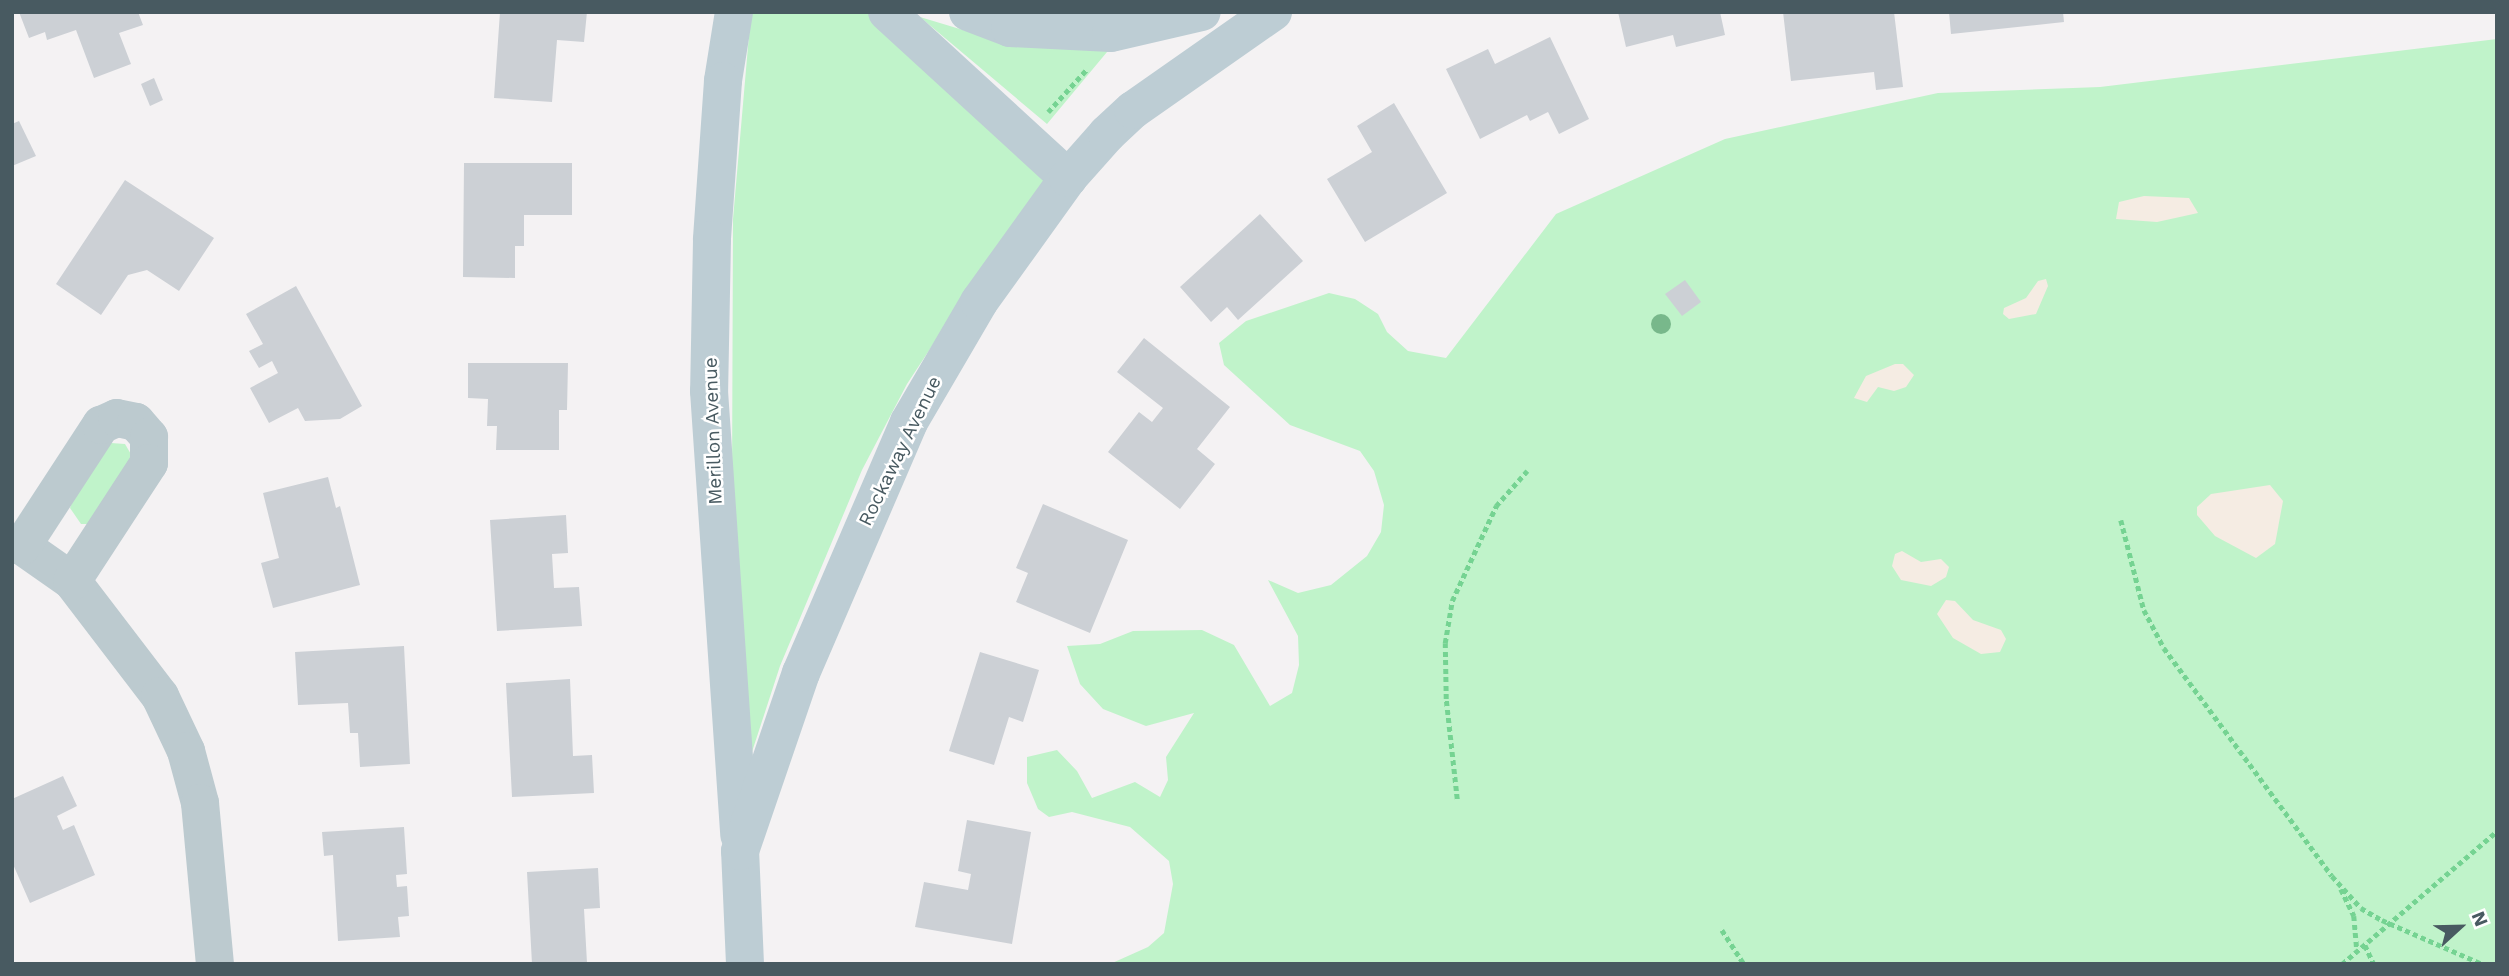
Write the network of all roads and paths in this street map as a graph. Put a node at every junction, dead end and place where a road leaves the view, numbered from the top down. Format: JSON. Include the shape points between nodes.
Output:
{"nodes":[{"id":1,"x":734,"y":12,"type":"edge"},
{"id":2,"x":887,"y":12,"type":"edge"},
{"id":3,"x":968,"y":12,"type":"edge"},
{"id":4,"x":1202,"y":12,"type":"edge"},
{"id":5,"x":1273,"y":12,"type":"edge"},
{"id":6,"x":1095,"y":61,"type":"dead end"},
{"id":7,"x":1043,"y":118,"type":"dead end"},
{"id":8,"x":1068,"y":178,"type":"junction"},
{"id":9,"x":1527,"y":471,"type":"dead end"},
{"id":10,"x":2121,"y":520,"type":"dead end"},
{"id":11,"x":17,"y":545,"type":"edge"},
{"id":12,"x":72,"y":581,"type":"junction"},
{"id":13,"x":1457,"y":799,"type":"dead end"},
{"id":14,"x":2497,"y":831,"type":"edge"},
{"id":15,"x":740,"y":851,"type":"junction"},
{"id":16,"x":2337,"y":882,"type":"junction"},
{"id":17,"x":2390,"y":924,"type":"junction"},
{"id":18,"x":1723,"y":930,"type":"dead end"},
{"id":19,"x":2365,"y":945,"type":"junction"},
{"id":20,"x":2357,"y":951,"type":"junction"},
{"id":21,"x":215,"y":964,"type":"edge"},
{"id":22,"x":745,"y":964,"type":"edge"},
{"id":23,"x":1744,"y":964,"type":"edge"},
{"id":24,"x":2342,"y":964,"type":"edge"},
{"id":25,"x":2374,"y":964,"type":"edge"},
{"id":26,"x":2482,"y":964,"type":"edge"}],
"edges":[{"from":1,"to":15,"type":"street","name":"Merillon Avenue","via":[[723,81],[712,240],[709,391]]},
{"from":2,"to":8,"type":"street"},
{"from":3,"to":4,"type":"street","via":[[1010,28],[1111,33]]},
{"from":5,"to":8,"type":"street","name":"Rockaway Avenue","via":[[1133,110]]},
{"from":6,"to":7,"type":"path"},
{"from":8,"to":15,"type":"street","name":"Rockaway Avenue","via":[[979,302],[909,422],[801,673]]},
{"from":9,"to":13,"type":"path","via":[[1496,506],[1452,601],[1445,643],[1446,688]]},
{"from":10,"to":16,"type":"path","via":[[2144,610],[2164,648]]},
{"from":11,"to":12,"type":"street"},
{"from":11,"to":12,"type":"street","via":[[101,425],[117,418],[136,422],[149,437],[149,463]]},
{"from":12,"to":21,"type":"street","via":[[160,696],[186,751],[207,843]]},
{"from":14,"to":17,"type":"path"},
{"from":15,"to":22,"type":"street","name":"Rockaway Avenue"},
{"from":16,"to":17,"type":"path","via":[[2361,908]]},
{"from":16,"to":20,"type":"path","via":[[2360,935]]},
{"from":17,"to":19,"type":"path"},
{"from":17,"to":26,"type":"path"},
{"from":18,"to":23,"type":"path"},
{"from":19,"to":20,"type":"path"},
{"from":19,"to":25,"type":"path"},
{"from":20,"to":24,"type":"path"}]}
